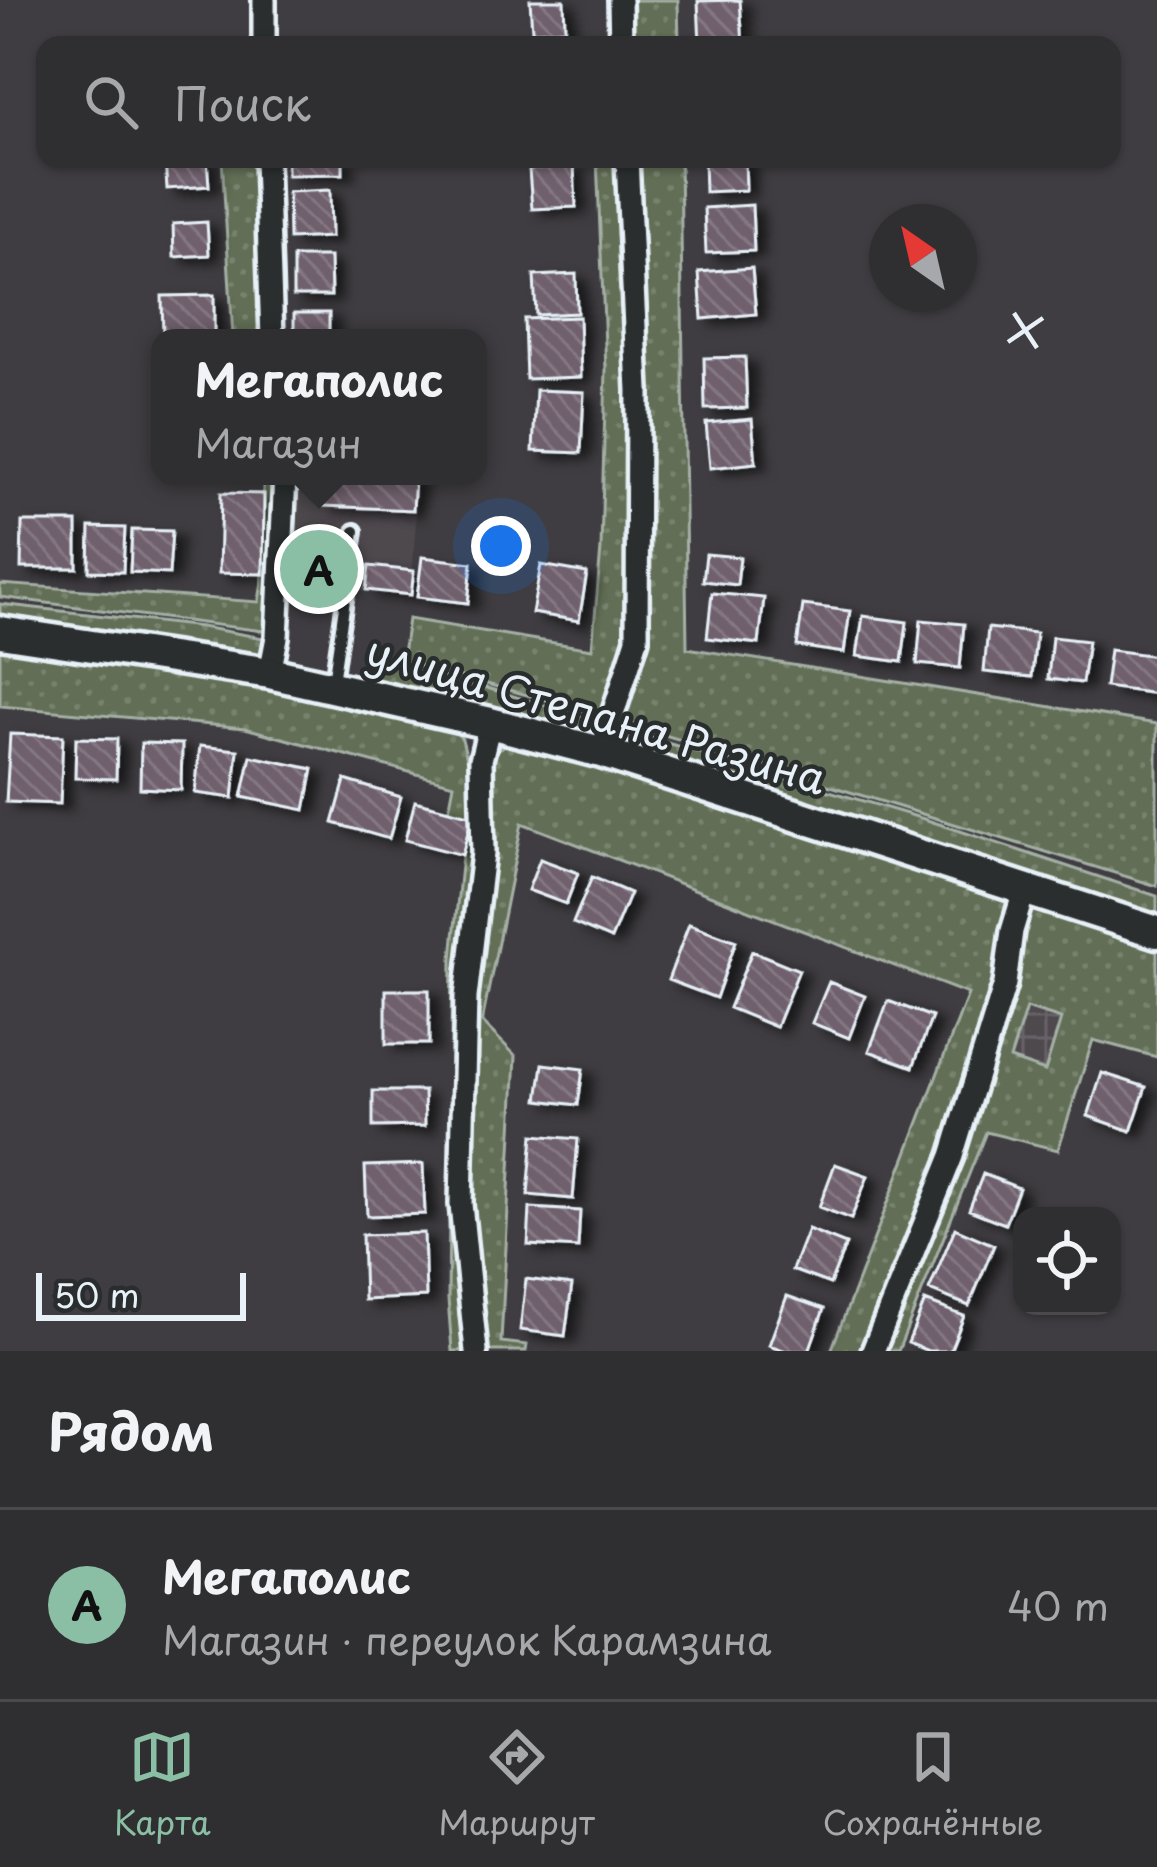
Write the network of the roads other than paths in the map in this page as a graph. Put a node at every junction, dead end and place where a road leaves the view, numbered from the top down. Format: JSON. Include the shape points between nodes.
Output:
{"nodes":[{"id":1,"x":263,"y":0,"type":"edge"},
{"id":2,"x":620,"y":0,"type":"edge"},
{"id":3,"x":264,"y":36,"type":"edge"},
{"id":4,"x":621,"y":36,"type":"edge"},
{"id":5,"x":266,"y":168,"type":"edge"},
{"id":6,"x":627,"y":168,"type":"edge"},
{"id":7,"x":272,"y":329,"type":"edge"},
{"id":8,"x":285,"y":485,"type":"edge"},
{"id":9,"x":356,"y":531,"type":"dead end"},
{"id":10,"x":0,"y":632,"type":"edge"},
{"id":11,"x":270,"y":673,"type":"junction"},
{"id":12,"x":333,"y":685,"type":"junction"},
{"id":13,"x":490,"y":723,"type":"junction"},
{"id":14,"x":601,"y":752,"type":"junction"},
{"id":15,"x":1025,"y":888,"type":"junction"},
{"id":16,"x":1157,"y":932,"type":"edge"},
{"id":17,"x":476,"y":1351,"type":"edge"},
{"id":18,"x":873,"y":1351,"type":"edge"}],
"edges":[{"from":1,"to":3,"type":"street"},
{"from":2,"to":4,"type":"street"},
{"from":5,"to":7,"type":"street"},
{"from":6,"to":14,"type":"street","via":[[638,390],[637,639]]},
{"from":8,"to":11,"type":"street"},
{"from":9,"to":12,"type":"lane"},
{"from":10,"to":11,"type":"main road","name":"улица Степана Разина"},
{"from":11,"to":12,"type":"main road","name":"улица Степана Разина"},
{"from":12,"to":13,"type":"main road","name":"улица Степана Разина"},
{"from":13,"to":14,"type":"main road","name":"улица Степана Разина"},
{"from":13,"to":17,"type":"street","via":[[466,997],[460,1204]]},
{"from":14,"to":15,"type":"main road","name":"улица Степана Разина"},
{"from":15,"to":16,"type":"main road","name":"улица Степана Разина"},
{"from":15,"to":18,"type":"street","via":[[952,1156]]}]}
